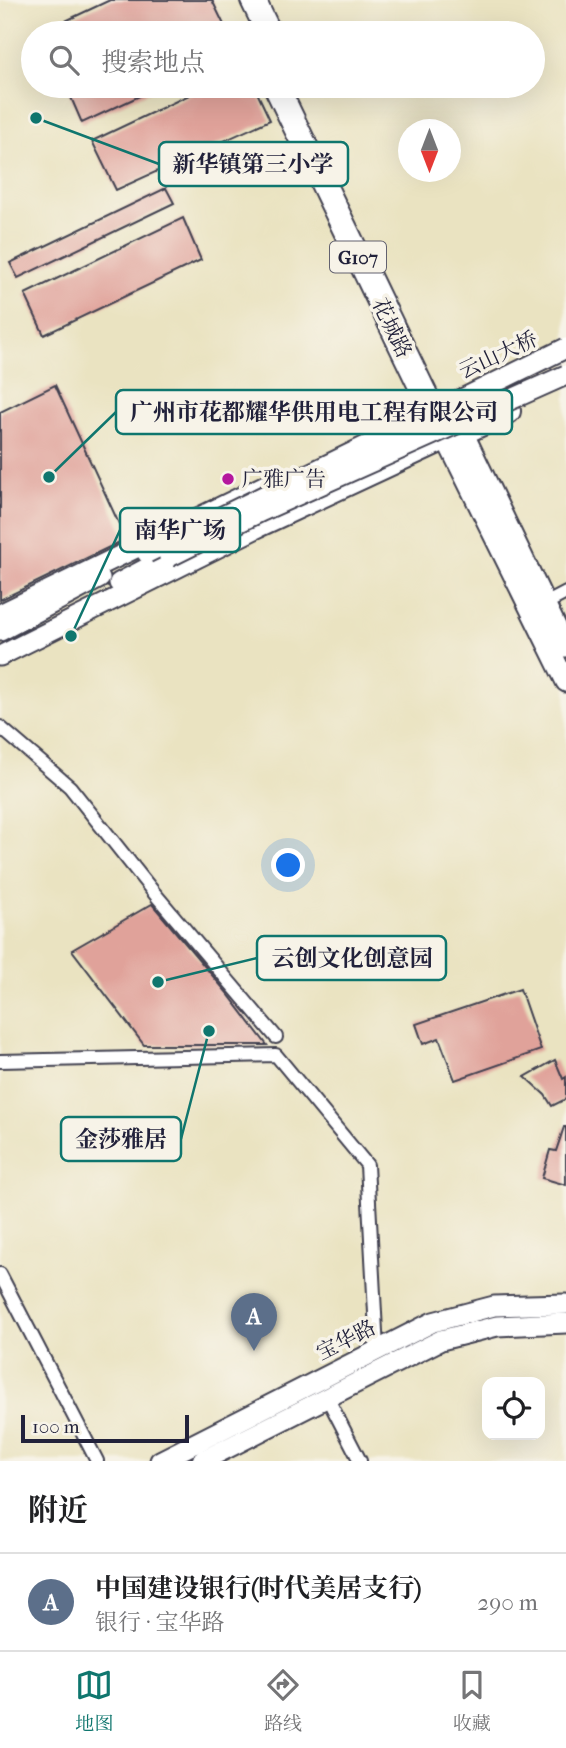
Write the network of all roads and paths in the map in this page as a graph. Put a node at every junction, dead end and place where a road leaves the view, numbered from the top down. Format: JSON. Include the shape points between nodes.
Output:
{"nodes":[{"id":1,"x":234,"y":0,"type":"edge"},
{"id":2,"x":253,"y":0,"type":"edge"},
{"id":3,"x":244,"y":21,"type":"edge"},
{"id":4,"x":263,"y":21,"type":"edge"},
{"id":5,"x":282,"y":98,"type":"edge"},
{"id":6,"x":299,"y":98,"type":"edge"},
{"id":7,"x":566,"y":340,"type":"edge"},
{"id":8,"x":566,"y":348,"type":"edge"},
{"id":9,"x":566,"y":358,"type":"edge"},
{"id":10,"x":566,"y":373,"type":"edge"},
{"id":11,"x":566,"y":383,"type":"edge"},
{"id":12,"x":543,"y":394,"type":"junction"},
{"id":13,"x":447,"y":420,"type":"junction"},
{"id":14,"x":150,"y":559,"type":"junction"},
{"id":15,"x":566,"y":593,"type":"edge"},
{"id":16,"x":545,"y":604,"type":"junction"},
{"id":17,"x":0,"y":614,"type":"edge"},
{"id":18,"x":0,"y":631,"type":"edge"},
{"id":19,"x":0,"y":645,"type":"edge"},
{"id":20,"x":566,"y":648,"type":"edge"},
{"id":21,"x":0,"y":656,"type":"edge"},
{"id":22,"x":566,"y":682,"type":"edge"},
{"id":23,"x":0,"y":727,"type":"edge"},
{"id":24,"x":276,"y":1037,"type":"dead end"},
{"id":25,"x":0,"y":1061,"type":"edge"},
{"id":26,"x":0,"y":1274,"type":"edge"},
{"id":27,"x":566,"y":1304,"type":"edge"},
{"id":28,"x":566,"y":1323,"type":"edge"},
{"id":29,"x":377,"y":1350,"type":"junction"},
{"id":30,"x":327,"y":1397,"type":"junction"},
{"id":31,"x":97,"y":1461,"type":"edge"},
{"id":32,"x":160,"y":1461,"type":"edge"},
{"id":33,"x":202,"y":1461,"type":"edge"},
{"id":34,"x":360,"y":1461,"type":"edge"}],
"edges":[{"from":1,"to":3,"type":"highway"},
{"from":2,"to":4,"type":"highway"},
{"from":5,"to":13,"type":"highway","name":"花城路","number":"G107"},
{"from":6,"to":13,"type":"highway","name":"花城路","number":"G107"},
{"from":7,"to":13,"type":"highway"},
{"from":8,"to":14,"type":"main road","name":"云山大桥","bridge":true},
{"from":9,"to":13,"type":"main road"},
{"from":10,"to":12,"type":"main road"},
{"from":10,"to":14,"type":"main road","bridge":true},
{"from":11,"to":12,"type":"highway"},
{"from":12,"to":13,"type":"highway"},
{"from":13,"to":16,"type":"main road","name":"花城路"},
{"from":13,"to":17,"type":"main road","via":[[219,506]]},
{"from":13,"to":21,"type":"main road","via":[[373,472]]},
{"from":13,"to":22,"type":"main road","name":"花城路"},
{"from":14,"to":18,"type":"main road"},
{"from":14,"to":19,"type":"main road"},
{"from":15,"to":16,"type":"street"},
{"from":16,"to":20,"type":"main road","name":"花城路"},
{"from":23,"to":24,"type":"street","via":[[70,787]]},
{"from":25,"to":29,"type":"street","via":[[275,1055],[367,1165]]},
{"from":26,"to":31,"type":"street"},
{"from":27,"to":29,"type":"main road","name":"宝华路","via":[[515,1304],[456,1314]]},
{"from":28,"to":30,"type":"main road","name":"宝华路","via":[[497,1326],[440,1339]]},
{"from":29,"to":32,"type":"main road","name":"宝华路"},
{"from":30,"to":33,"type":"main road","name":"宝华路"},
{"from":30,"to":34,"type":"street"}]}
